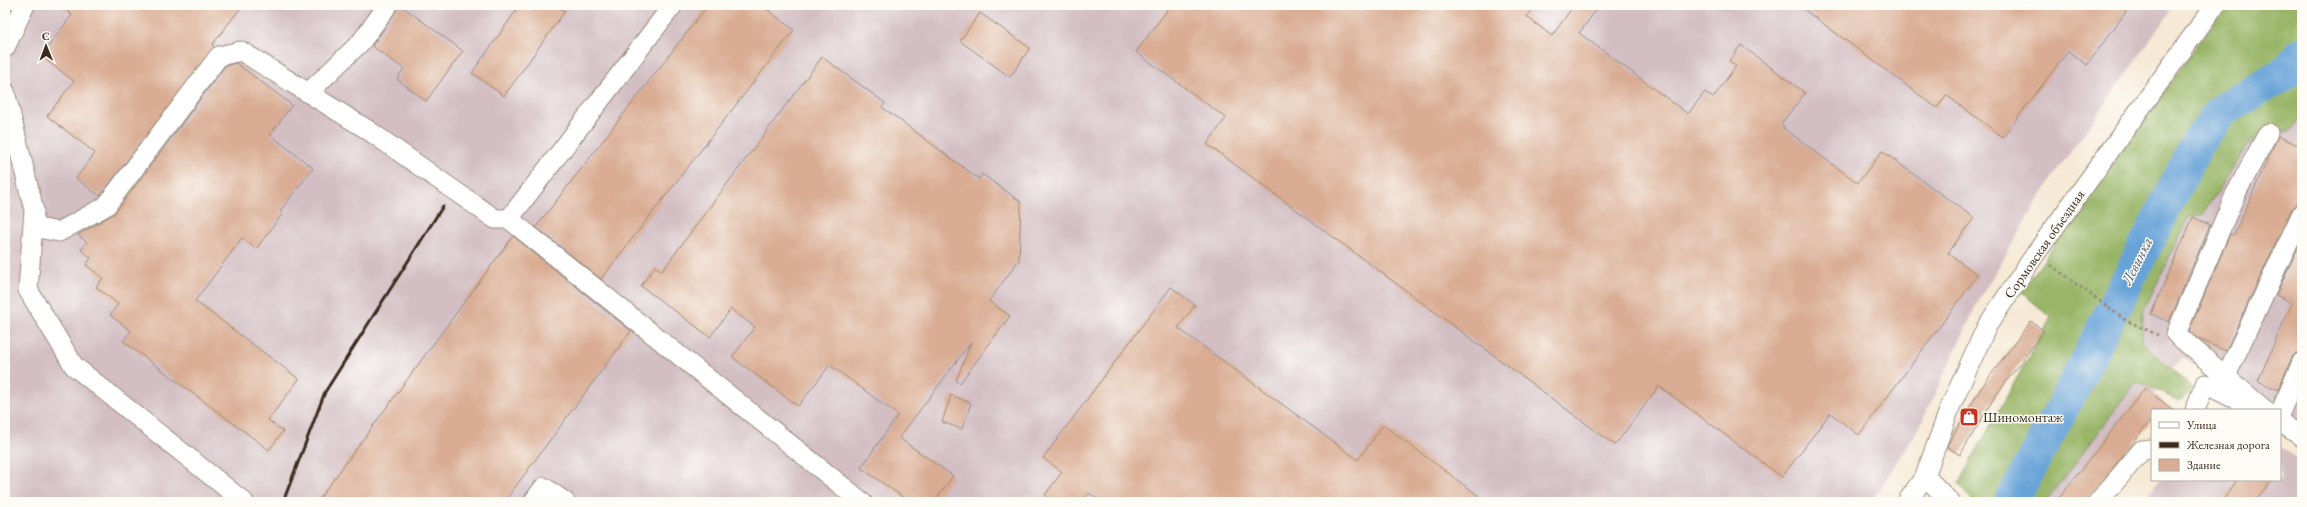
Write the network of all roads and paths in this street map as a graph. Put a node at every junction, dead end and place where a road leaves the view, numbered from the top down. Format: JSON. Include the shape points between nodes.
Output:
{"nodes":[{"id":1,"x":25,"y":5,"type":"edge"},
{"id":2,"x":388,"y":5,"type":"edge"},
{"id":3,"x":673,"y":5,"type":"edge"},
{"id":4,"x":2215,"y":5,"type":"edge"},
{"id":5,"x":5,"y":48,"type":"edge"},
{"id":6,"x":5,"y":91,"type":"edge"},
{"id":7,"x":308,"y":93,"type":"junction"},
{"id":8,"x":2268,"y":133,"type":"dead end"},
{"id":9,"x":2302,"y":213,"type":"edge"},
{"id":10,"x":509,"y":219,"type":"junction"},
{"id":11,"x":33,"y":227,"type":"junction"},
{"id":12,"x":2036,"y":253,"type":"junction"},
{"id":13,"x":2176,"y":334,"type":"junction"},
{"id":14,"x":2302,"y":362,"type":"edge"},
{"id":15,"x":2226,"y":376,"type":"junction"},
{"id":16,"x":2195,"y":409,"type":"edge"},
{"id":17,"x":2255,"y":409,"type":"edge"},
{"id":18,"x":2264,"y":409,"type":"edge"},
{"id":19,"x":2281,"y":411,"type":"edge"},
{"id":20,"x":2281,"y":423,"type":"edge"},
{"id":21,"x":2302,"y":437,"type":"edge"},
{"id":22,"x":2151,"y":449,"type":"edge"},
{"id":23,"x":1925,"y":476,"type":"junction"},
{"id":24,"x":244,"y":502,"type":"edge"},
{"id":25,"x":533,"y":502,"type":"edge"},
{"id":26,"x":564,"y":502,"type":"edge"},
{"id":27,"x":862,"y":502,"type":"edge"},
{"id":28,"x":1907,"y":502,"type":"edge"},
{"id":29,"x":1950,"y":502,"type":"edge"},
{"id":30,"x":2098,"y":502,"type":"edge"}],
"edges":[{"from":1,"to":5,"type":"street"},
{"from":2,"to":7,"type":"street","via":[[361,42]]},
{"from":3,"to":10,"type":"street"},
{"from":4,"to":12,"type":"street","name":"Сормовская объездная"},
{"from":6,"to":11,"type":"street","via":[[34,210]]},
{"from":7,"to":10,"type":"street","via":[[368,130],[495,219]]},
{"from":7,"to":11,"type":"street","via":[[241,51],[219,56],[106,206],[59,232]]},
{"from":8,"to":13,"type":"street","via":[[2236,195]]},
{"from":9,"to":15,"type":"street"},
{"from":10,"to":27,"type":"street"},
{"from":11,"to":24,"type":"street","via":[[28,290],[74,366]]},
{"from":12,"to":13,"type":"path","via":[[2125,320],[2161,336]]},
{"from":12,"to":23,"type":"street","name":"Сормовская объездная","via":[[1987,326],[1951,405]]},
{"from":13,"to":15,"type":"street"},
{"from":14,"to":19,"type":"street"},
{"from":15,"to":18,"type":"street"},
{"from":16,"to":17,"type":"street","via":[[2205,384]]},
{"from":20,"to":21,"type":"street"},
{"from":22,"to":30,"type":"street","via":[[2142,450]]},
{"from":23,"to":28,"type":"street","name":"Сормовская объездная"},
{"from":23,"to":29,"type":"street"},
{"from":25,"to":26,"type":"street","via":[[544,487]]}]}
